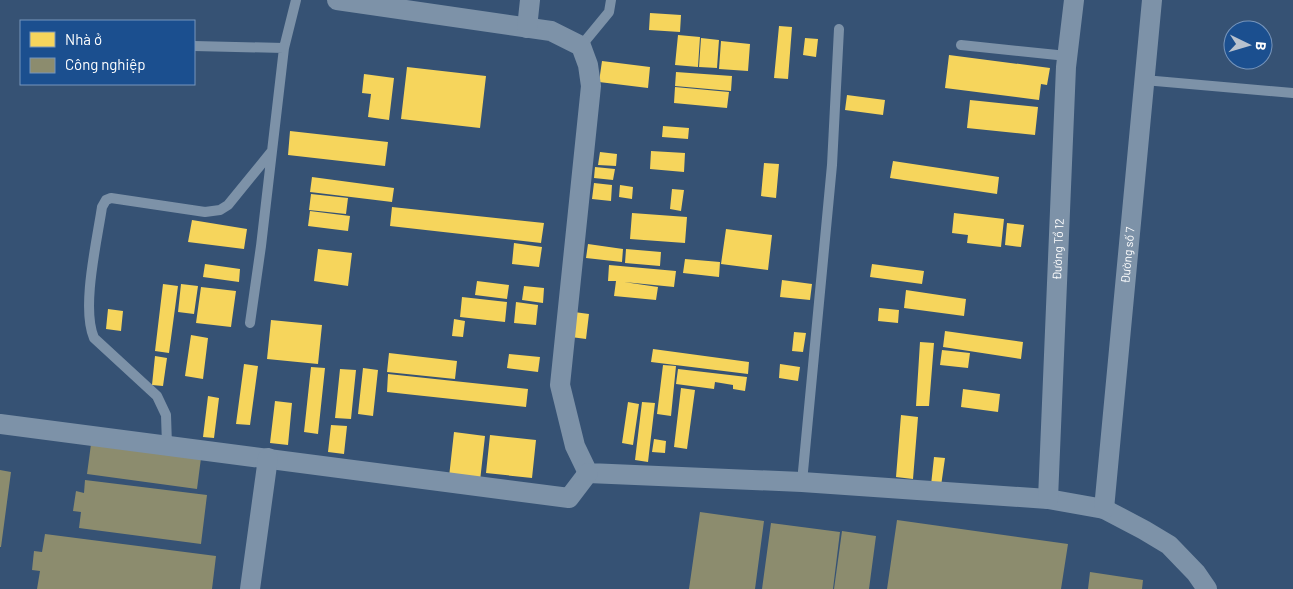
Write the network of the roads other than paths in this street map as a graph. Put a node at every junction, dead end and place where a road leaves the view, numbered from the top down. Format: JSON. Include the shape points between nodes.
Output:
{"nodes":[{"id":1,"x":296,"y":0,"type":"edge"},
{"id":2,"x":337,"y":0,"type":"edge"},
{"id":3,"x":530,"y":0,"type":"edge"},
{"id":4,"x":611,"y":0,"type":"edge"},
{"id":5,"x":1074,"y":0,"type":"edge"},
{"id":6,"x":1152,"y":0,"type":"edge"},
{"id":7,"x":527,"y":28,"type":"junction"},
{"id":8,"x":839,"y":30,"type":"dead end"},
{"id":9,"x":961,"y":45,"type":"dead end"},
{"id":10,"x":195,"y":46,"type":"edge"},
{"id":11,"x":581,"y":46,"type":"junction"},
{"id":12,"x":284,"y":48,"type":"junction"},
{"id":13,"x":1067,"y":56,"type":"junction"},
{"id":14,"x":1144,"y":80,"type":"junction"},
{"id":15,"x":1293,"y":93,"type":"edge"},
{"id":16,"x":272,"y":151,"type":"junction"},
{"id":17,"x":250,"y":323,"type":"dead end"},
{"id":18,"x":0,"y":424,"type":"edge"},
{"id":19,"x":166,"y":445,"type":"junction"},
{"id":20,"x":268,"y":458,"type":"junction"},
{"id":21,"x":588,"y":473,"type":"junction"},
{"id":22,"x":802,"y":482,"type":"junction"},
{"id":23,"x":1048,"y":499,"type":"junction"},
{"id":24,"x":1104,"y":509,"type":"junction"},
{"id":25,"x":250,"y":589,"type":"edge"},
{"id":26,"x":1208,"y":589,"type":"edge"}],
"edges":[{"from":1,"to":12,"type":"lane"},
{"from":2,"to":7,"type":"street"},
{"from":3,"to":7,"type":"street"},
{"from":4,"to":11,"type":"lane","via":[[609,12]]},
{"from":5,"to":13,"type":"street","name":"Đường Tổ 12"},
{"from":6,"to":14,"type":"street","name":"Đường số 7"},
{"from":7,"to":11,"type":"street","via":[[550,31]]},
{"from":8,"to":22,"type":"lane","via":[[832,165]]},
{"from":9,"to":13,"type":"lane"},
{"from":10,"to":12,"type":"lane"},
{"from":11,"to":21,"type":"street","via":[[591,86],[560,385],[575,446]]},
{"from":12,"to":16,"type":"lane"},
{"from":13,"to":23,"type":"street","name":"Đường Tổ 12"},
{"from":14,"to":15,"type":"lane"},
{"from":14,"to":24,"type":"street","name":"Đường số 7"},
{"from":16,"to":17,"type":"lane"},
{"from":16,"to":19,"type":"lane","via":[[240,192],[220,210],[205,212],[118,198],[106,200],[102,207],[88,308],[90,328],[94,338],[157,396],[166,415]]},
{"from":18,"to":19,"type":"street"},
{"from":19,"to":20,"type":"street"},
{"from":20,"to":21,"type":"street","via":[[569,498]]},
{"from":20,"to":25,"type":"street"},
{"from":21,"to":22,"type":"street"},
{"from":22,"to":23,"type":"street"},
{"from":23,"to":24,"type":"street"},
{"from":24,"to":26,"type":"street","via":[[1169,545]]}]}
